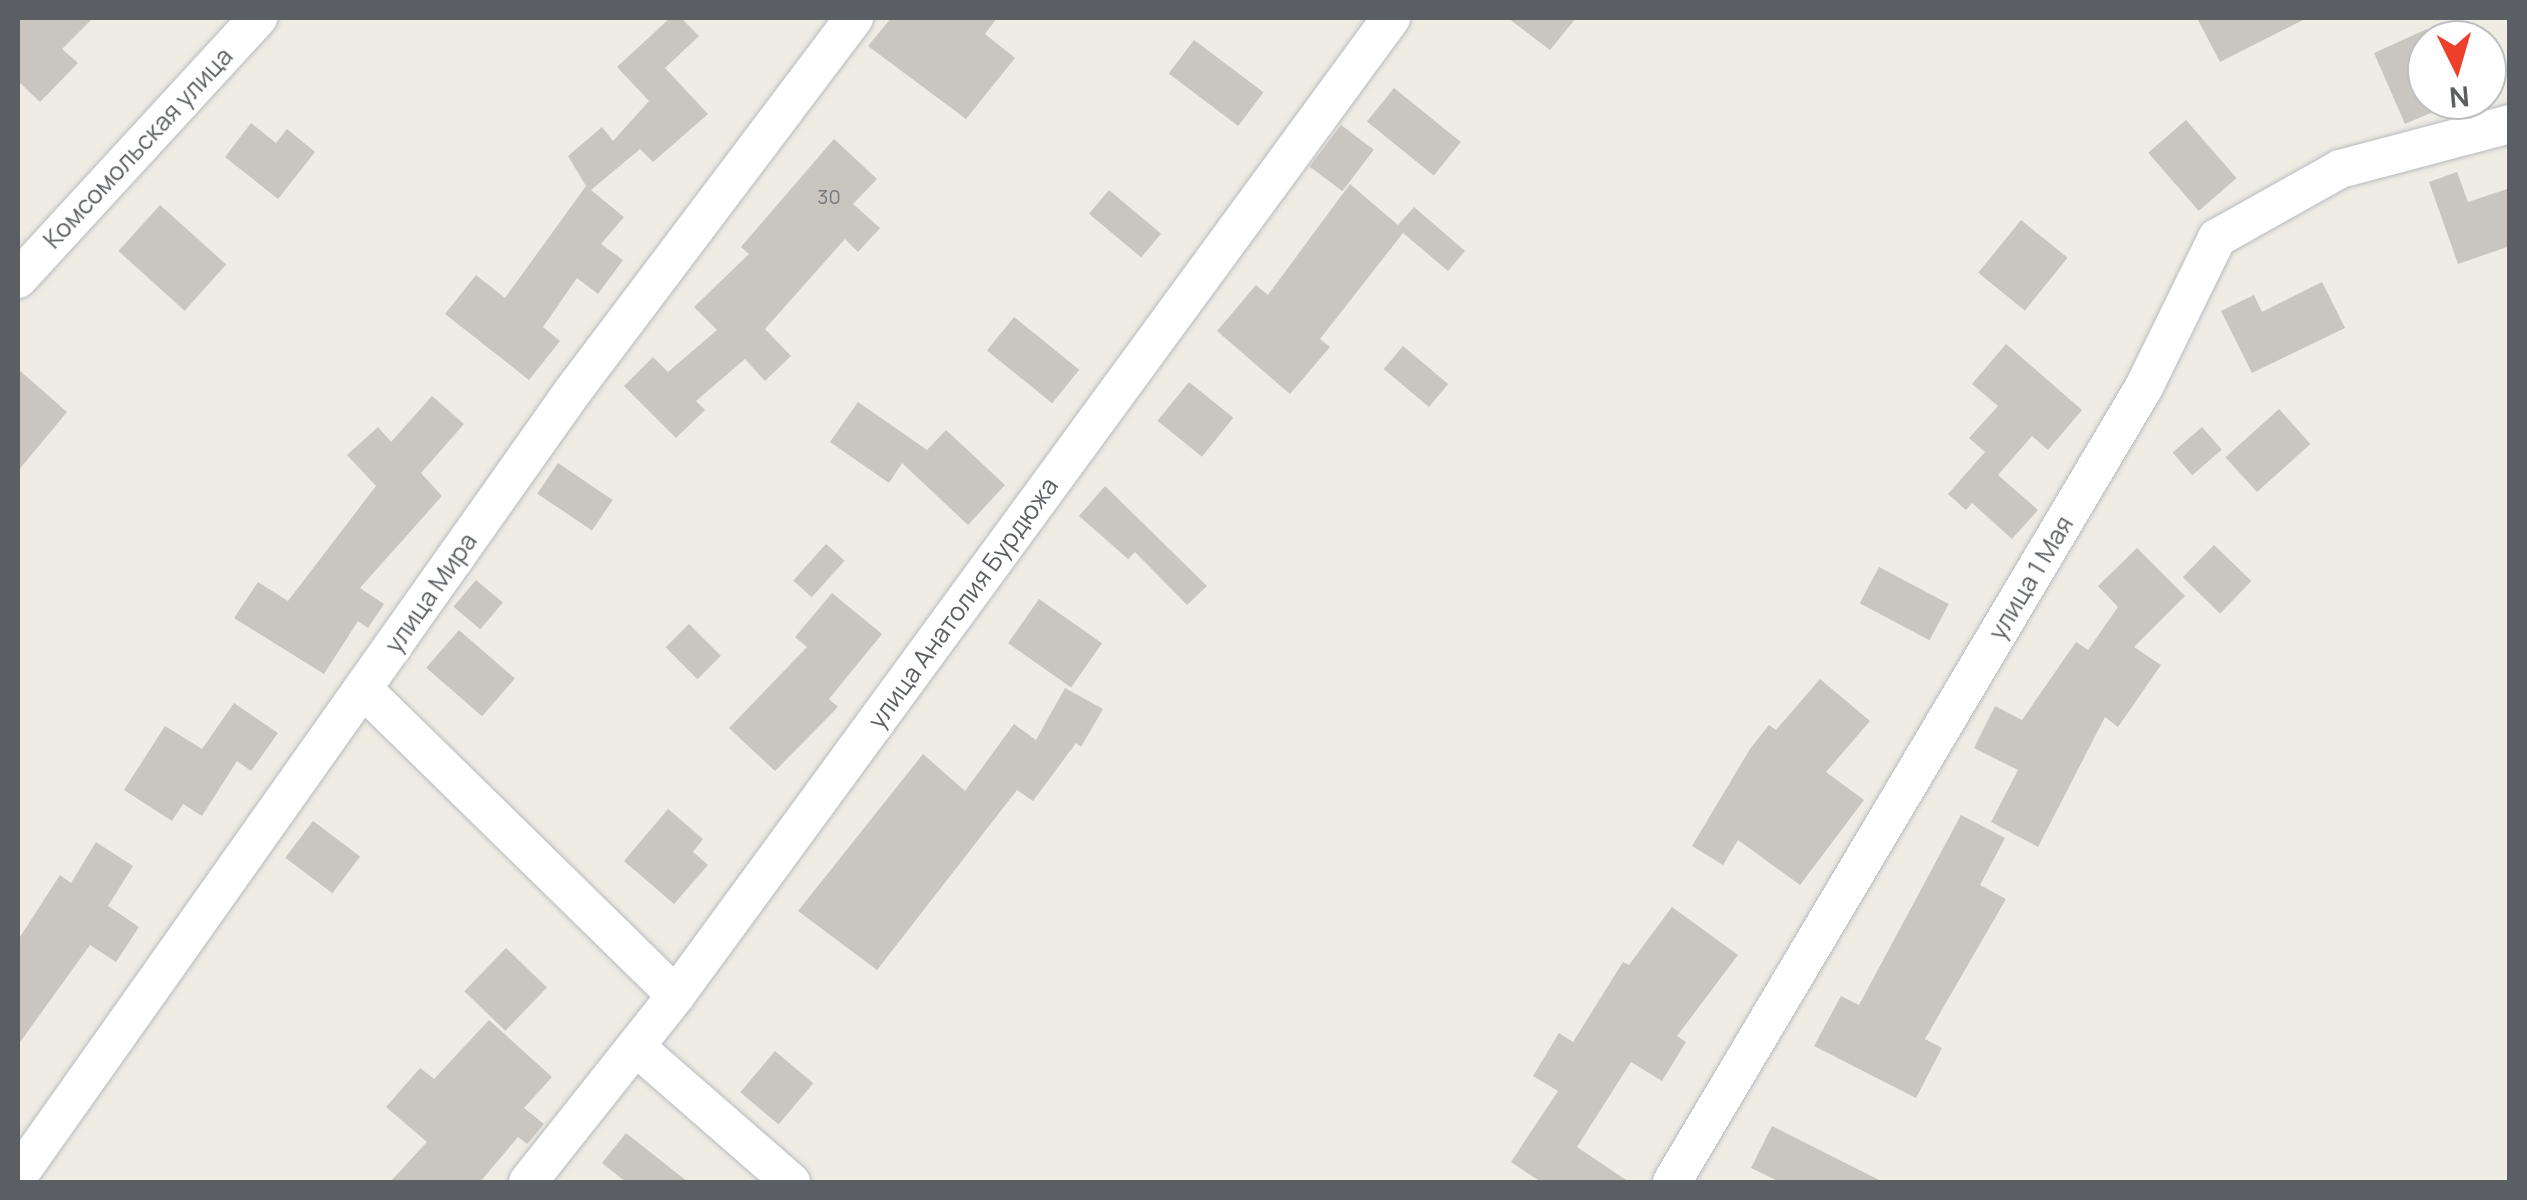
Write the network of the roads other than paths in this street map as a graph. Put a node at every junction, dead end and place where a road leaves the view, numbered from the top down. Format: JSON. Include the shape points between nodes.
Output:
{"nodes":[{"id":1,"x":258,"y":18,"type":"edge"},
{"id":2,"x":854,"y":18,"type":"edge"},
{"id":3,"x":1391,"y":18,"type":"edge"},
{"id":4,"x":2510,"y":124,"type":"edge"},
{"id":5,"x":18,"y":278,"type":"edge"},
{"id":6,"x":362,"y":689,"type":"junction"},
{"id":7,"x":676,"y":996,"type":"junction"},
{"id":8,"x":636,"y":1047,"type":"junction"},
{"id":9,"x":18,"y":1176,"type":"edge"},
{"id":10,"x":528,"y":1182,"type":"edge"},
{"id":11,"x":790,"y":1182,"type":"edge"},
{"id":12,"x":1672,"y":1182,"type":"edge"}],
"edges":[{"from":1,"to":5,"type":"street","name":"Комсомольская улица"},
{"from":2,"to":6,"type":"street","name":"улица Мира","via":[[573,391]]},
{"from":3,"to":7,"type":"street","name":"улица Анатолия Бурдюжа"},
{"from":4,"to":12,"type":"street","name":"улица 1 Мая","via":[[2340,168],[2218,238],[2144,387]]},
{"from":6,"to":7,"type":"street"},
{"from":6,"to":9,"type":"street","name":"улица Мира"},
{"from":7,"to":8,"type":"street","name":"улица Анатолия Бурдюжа"},
{"from":8,"to":10,"type":"street","name":"улица Анатолия Бурдюжа"},
{"from":8,"to":11,"type":"street"}]}
